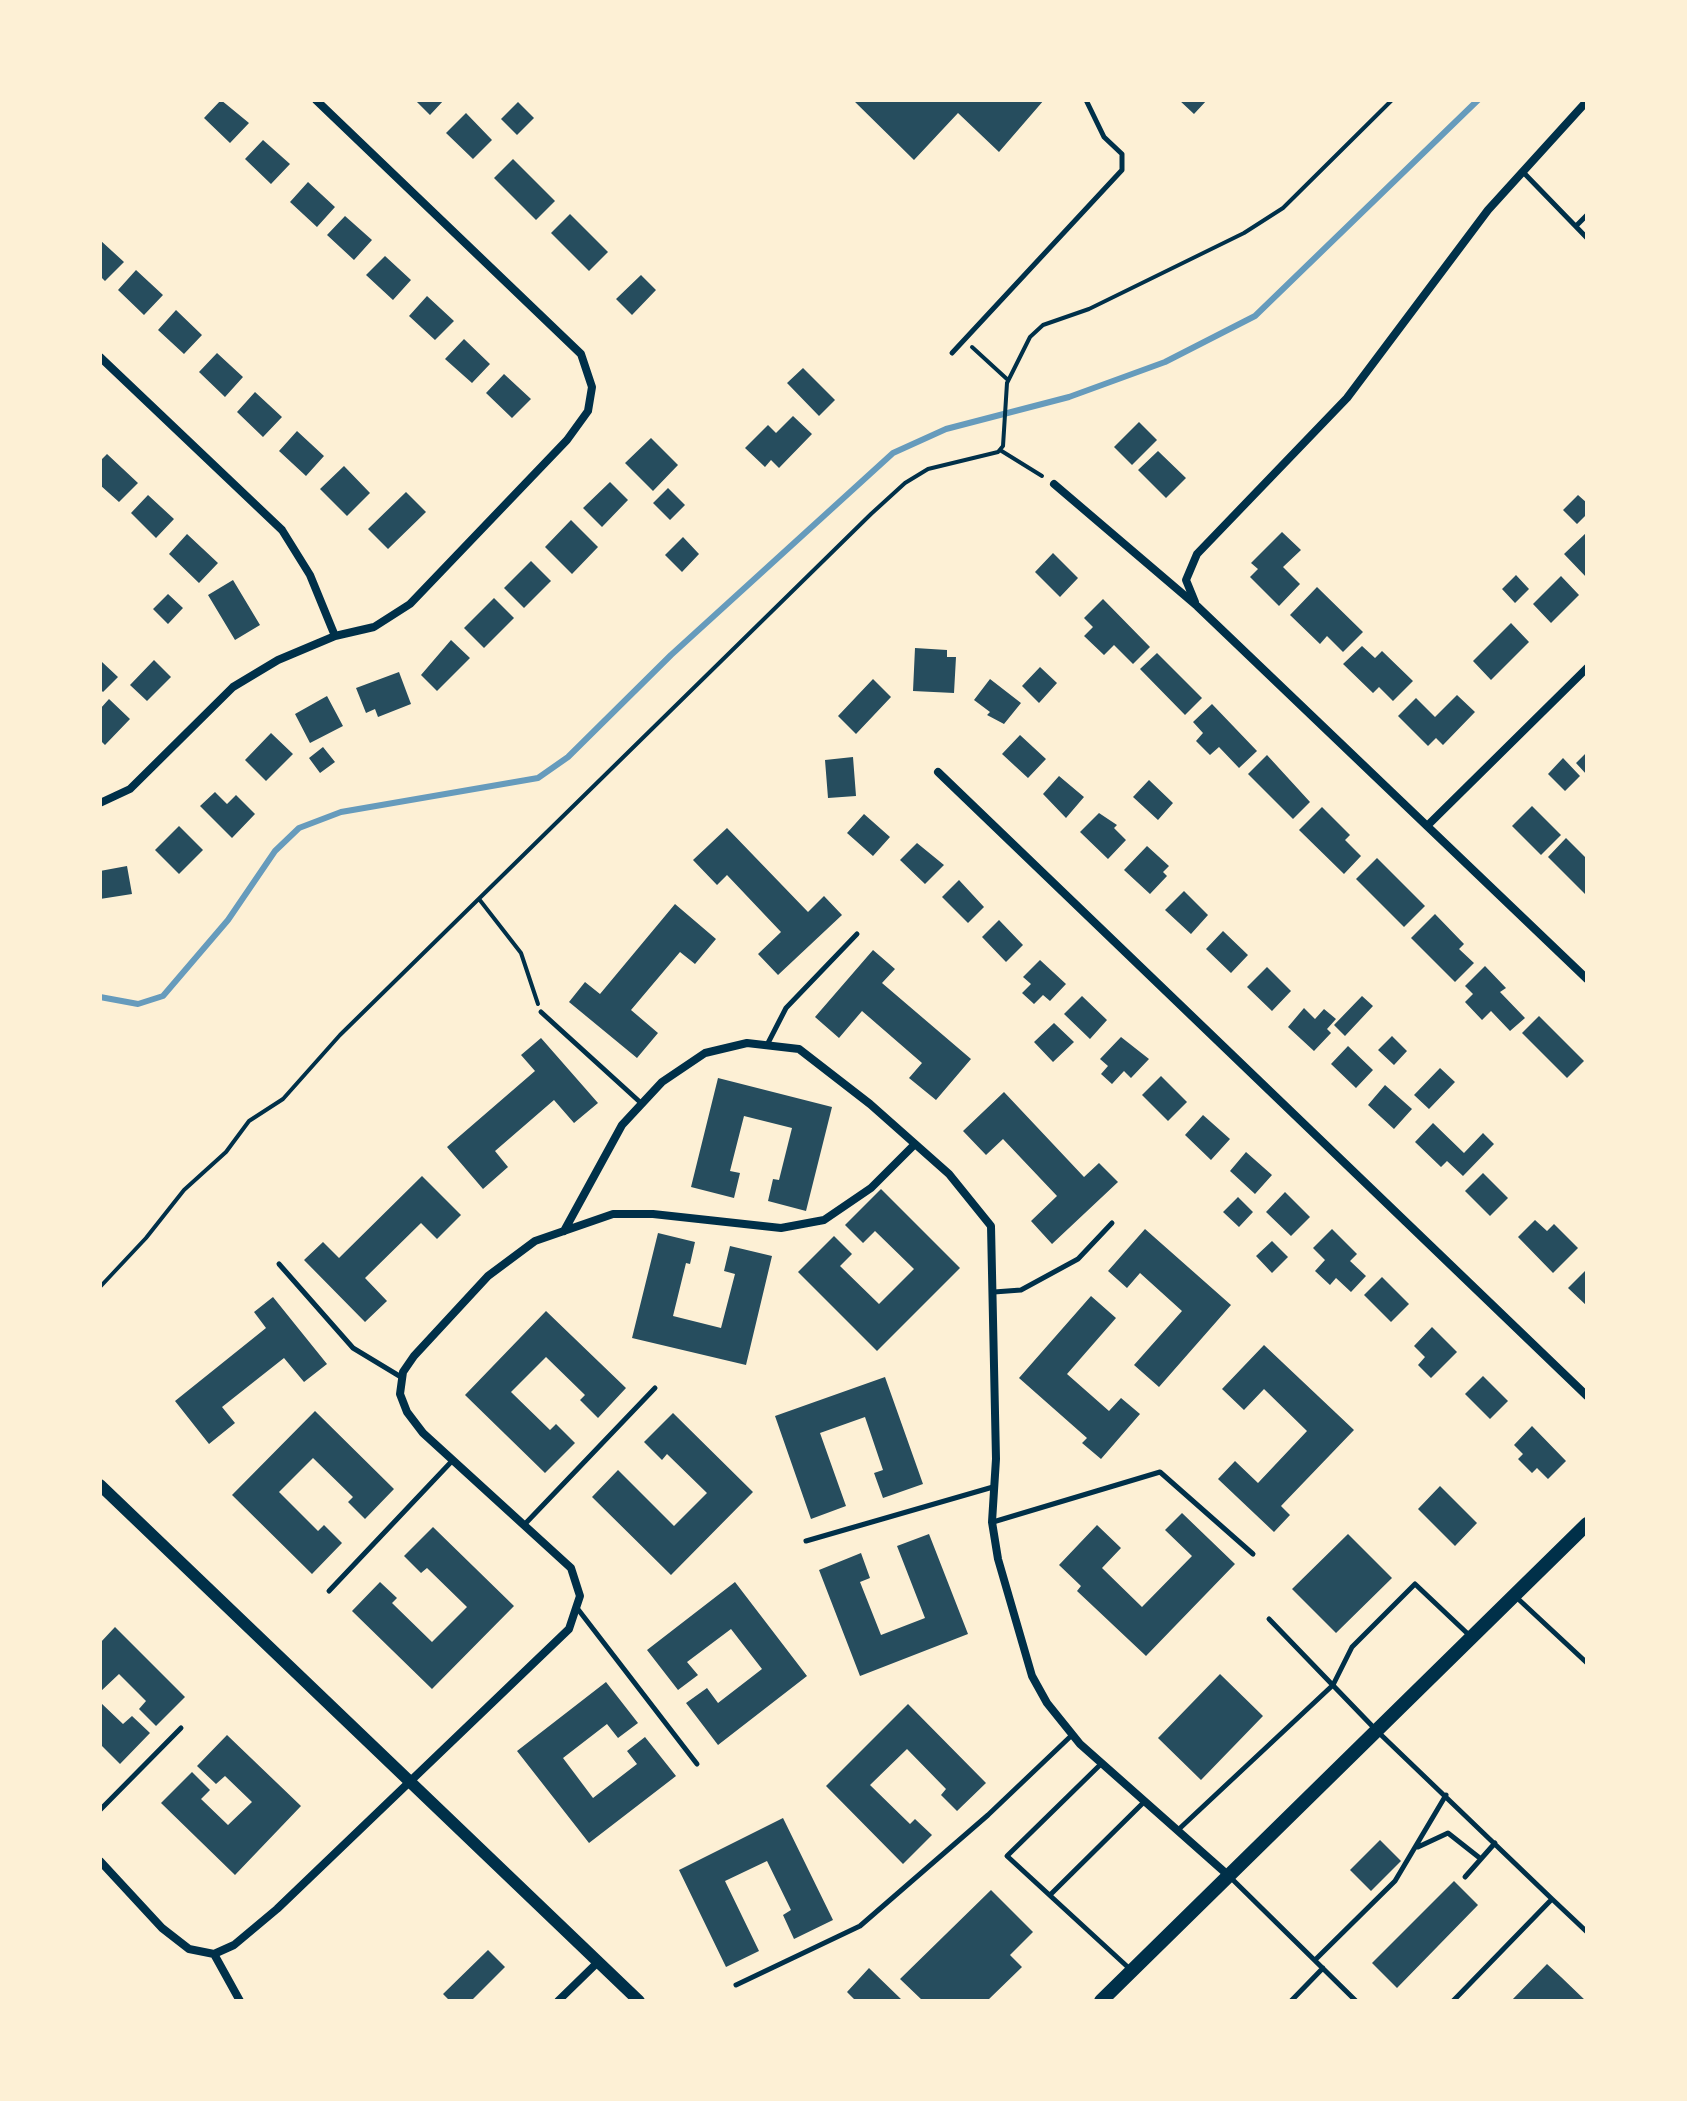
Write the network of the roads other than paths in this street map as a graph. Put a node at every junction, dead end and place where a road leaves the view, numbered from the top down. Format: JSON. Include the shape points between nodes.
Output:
{"nodes":[{"id":1,"x":316,"y":100,"type":"edge"},
{"id":2,"x":1086,"y":100,"type":"edge"},
{"id":3,"x":1587,"y":101,"type":"edge"},
{"id":4,"x":1523,"y":172,"type":"junction"},
{"id":5,"x":1587,"y":215,"type":"edge"},
{"id":6,"x":1576,"y":226,"type":"junction"},
{"id":7,"x":1587,"y":238,"type":"edge"},
{"id":8,"x":952,"y":353,"type":"dead end"},
{"id":9,"x":100,"y":357,"type":"edge"},
{"id":10,"x":1054,"y":484,"type":"road end"},
{"id":11,"x":1197,"y":606,"type":"junction"},
{"id":12,"x":335,"y":636,"type":"junction"},
{"id":13,"x":1587,"y":668,"type":"edge"},
{"id":14,"x":938,"y":772,"type":"dead end"},
{"id":15,"x":100,"y":803,"type":"edge"},
{"id":16,"x":1427,"y":826,"type":"junction"},
{"id":17,"x":857,"y":934,"type":"dead end"},
{"id":18,"x":1587,"y":979,"type":"edge"},
{"id":19,"x":541,"y":1012,"type":"road end"},
{"id":20,"x":767,"y":1046,"type":"junction"},
{"id":21,"x":642,"y":1104,"type":"junction"},
{"id":22,"x":915,"y":1144,"type":"junction"},
{"id":23,"x":1112,"y":1223,"type":"dead end"},
{"id":24,"x":564,"y":1231,"type":"junction"},
{"id":25,"x":279,"y":1264,"type":"dead end"},
{"id":26,"x":994,"y":1292,"type":"junction"},
{"id":27,"x":402,"y":1378,"type":"junction"},
{"id":28,"x":655,"y":1388,"type":"dead end"},
{"id":29,"x":1587,"y":1396,"type":"edge"},
{"id":30,"x":453,"y":1460,"type":"junction"},
{"id":31,"x":100,"y":1485,"type":"edge"},
{"id":32,"x":994,"y":1487,"type":"junction"},
{"id":33,"x":992,"y":1522,"type":"junction"},
{"id":34,"x":1587,"y":1524,"type":"edge"},
{"id":35,"x":524,"y":1525,"type":"junction"},
{"id":36,"x":806,"y":1541,"type":"dead end"},
{"id":37,"x":1253,"y":1554,"type":"dead end"},
{"id":38,"x":329,"y":1591,"type":"dead end"},
{"id":39,"x":1514,"y":1596,"type":"junction"},
{"id":40,"x":577,"y":1608,"type":"junction"},
{"id":41,"x":1269,"y":1619,"type":"dead end"},
{"id":42,"x":1471,"y":1638,"type":"junction"},
{"id":43,"x":1587,"y":1663,"type":"edge"},
{"id":44,"x":1333,"y":1685,"type":"junction"},
{"id":45,"x":181,"y":1728,"type":"dead end"},
{"id":46,"x":1377,"y":1731,"type":"junction"},
{"id":47,"x":1072,"y":1735,"type":"junction"},
{"id":48,"x":1102,"y":1763,"type":"junction"},
{"id":49,"x":697,"y":1764,"type":"dead end"},
{"id":50,"x":409,"y":1780,"type":"junction"},
{"id":51,"x":1446,"y":1795,"type":"junction"},
{"id":52,"x":1145,"y":1801,"type":"junction"},
{"id":53,"x":100,"y":1810,"type":"edge"},
{"id":54,"x":1178,"y":1830,"type":"junction"},
{"id":55,"x":1495,"y":1843,"type":"junction"},
{"id":56,"x":1417,"y":1848,"type":"junction"},
{"id":57,"x":1481,"y":1859,"type":"junction"},
{"id":58,"x":100,"y":1861,"type":"edge"},
{"id":59,"x":1229,"y":1876,"type":"junction"},
{"id":60,"x":1465,"y":1877,"type":"dead end"},
{"id":61,"x":1050,"y":1895,"type":"junction"},
{"id":62,"x":1552,"y":1899,"type":"junction"},
{"id":63,"x":1587,"y":1932,"type":"edge"},
{"id":64,"x":214,"y":1954,"type":"junction"},
{"id":65,"x":1315,"y":1960,"type":"junction"},
{"id":66,"x":599,"y":1961,"type":"junction"},
{"id":67,"x":1323,"y":1968,"type":"junction"},
{"id":68,"x":1132,"y":1971,"type":"junction"},
{"id":69,"x":736,"y":1985,"type":"dead end"},
{"id":70,"x":240,"y":2001,"type":"edge"},
{"id":71,"x":558,"y":2001,"type":"edge"},
{"id":72,"x":639,"y":2001,"type":"edge"},
{"id":73,"x":1101,"y":2001,"type":"edge"},
{"id":74,"x":1291,"y":2001,"type":"edge"},
{"id":75,"x":1356,"y":2001,"type":"edge"},
{"id":76,"x":1453,"y":2001,"type":"edge"}],
"edges":[{"from":1,"to":12,"type":"street","via":[[581,354],[592,387],[588,411],[567,440],[410,604],[374,627]]},
{"from":2,"to":8,"type":"lane","via":[[1104,137],[1122,154],[1122,170]]},
{"from":3,"to":4,"type":"street"},
{"from":4,"to":6,"type":"lane"},
{"from":4,"to":11,"type":"street","via":[[1488,210],[1347,398],[1197,554],[1186,580]]},
{"from":5,"to":6,"type":"lane"},
{"from":6,"to":7,"type":"lane"},
{"from":9,"to":12,"type":"street","via":[[282,530],[310,575]]},
{"from":10,"to":11,"type":"street"},
{"from":11,"to":16,"type":"street"},
{"from":12,"to":15,"type":"street","via":[[278,660],[233,687],[130,789]]},
{"from":13,"to":16,"type":"street"},
{"from":14,"to":29,"type":"street"},
{"from":16,"to":18,"type":"street"},
{"from":17,"to":20,"type":"lane","via":[[786,1008]]},
{"from":19,"to":21,"type":"lane"},
{"from":20,"to":21,"type":"street","via":[[747,1043],[705,1053],[662,1082]]},
{"from":20,"to":22,"type":"street","via":[[799,1049]]},
{"from":21,"to":24,"type":"street","via":[[622,1125]]},
{"from":22,"to":24,"type":"street","via":[[871,1188],[824,1220],[781,1228],[613,1214]]},
{"from":22,"to":26,"type":"street","via":[[949,1174],[991,1226]]},
{"from":23,"to":26,"type":"lane","via":[[1078,1259],[1021,1290]]},
{"from":24,"to":27,"type":"street","via":[[535,1241],[488,1276],[414,1356]]},
{"from":25,"to":27,"type":"lane","via":[[353,1348]]},
{"from":26,"to":32,"type":"street"},
{"from":27,"to":30,"type":"street","via":[[400,1394],[407,1412]]},
{"from":28,"to":35,"type":"lane"},
{"from":30,"to":35,"type":"street"},
{"from":30,"to":38,"type":"lane"},
{"from":31,"to":50,"type":"street"},
{"from":32,"to":33,"type":"street"},
{"from":32,"to":36,"type":"lane"},
{"from":33,"to":37,"type":"lane","via":[[1160,1472]]},
{"from":33,"to":47,"type":"street","via":[[1022,1652],[1047,1703]]},
{"from":34,"to":39,"type":"main road"},
{"from":35,"to":40,"type":"street","via":[[571,1568],[580,1596]]},
{"from":39,"to":42,"type":"main road"},
{"from":39,"to":43,"type":"lane"},
{"from":40,"to":49,"type":"lane"},
{"from":40,"to":50,"type":"street","via":[[569,1629]]},
{"from":41,"to":44,"type":"lane"},
{"from":42,"to":44,"type":"lane","via":[[1415,1584],[1352,1647]]},
{"from":42,"to":46,"type":"main road"},
{"from":44,"to":46,"type":"lane"},
{"from":44,"to":54,"type":"lane"},
{"from":45,"to":53,"type":"lane"},
{"from":46,"to":51,"type":"lane"},
{"from":46,"to":59,"type":"main road"},
{"from":47,"to":48,"type":"street"},
{"from":47,"to":69,"type":"lane","via":[[860,1926]]},
{"from":48,"to":52,"type":"street"},
{"from":48,"to":61,"type":"lane","via":[[1007,1856]]},
{"from":50,"to":64,"type":"street","via":[[277,1909],[234,1945]]},
{"from":50,"to":66,"type":"street"},
{"from":51,"to":55,"type":"lane"},
{"from":51,"to":56,"type":"lane"},
{"from":52,"to":54,"type":"street"},
{"from":52,"to":61,"type":"lane"},
{"from":54,"to":59,"type":"street"},
{"from":55,"to":57,"type":"lane"},
{"from":55,"to":62,"type":"lane"},
{"from":56,"to":57,"type":"lane","via":[[1448,1833]]},
{"from":56,"to":65,"type":"lane","via":[[1395,1881]]},
{"from":57,"to":60,"type":"lane"},
{"from":58,"to":64,"type":"street","via":[[162,1928],[189,1949]]},
{"from":59,"to":65,"type":"lane"},
{"from":59,"to":68,"type":"main road"},
{"from":61,"to":68,"type":"lane"},
{"from":62,"to":63,"type":"lane"},
{"from":62,"to":76,"type":"lane"},
{"from":64,"to":70,"type":"street"},
{"from":65,"to":67,"type":"lane"},
{"from":66,"to":71,"type":"street"},
{"from":66,"to":72,"type":"street"},
{"from":67,"to":74,"type":"lane"},
{"from":67,"to":75,"type":"lane"},
{"from":68,"to":73,"type":"main road"}]}
